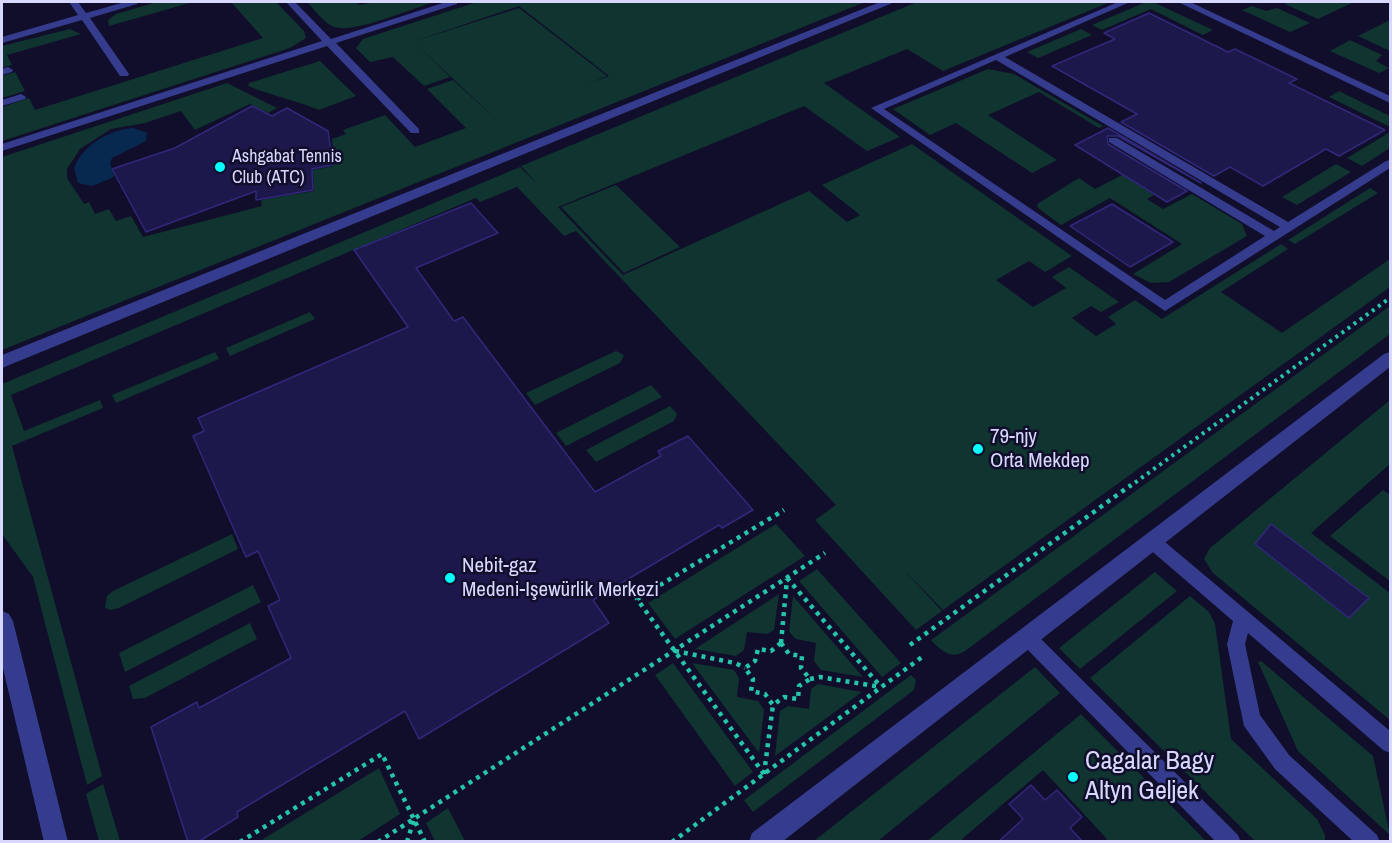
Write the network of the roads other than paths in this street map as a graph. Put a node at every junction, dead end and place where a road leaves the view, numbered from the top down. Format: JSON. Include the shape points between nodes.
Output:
{"nodes":[{"id":1,"x":74,"y":2,"type":"edge"},
{"id":2,"x":135,"y":2,"type":"edge"},
{"id":3,"x":290,"y":2,"type":"edge"},
{"id":4,"x":454,"y":2,"type":"edge"},
{"id":5,"x":889,"y":2,"type":"edge"},
{"id":6,"x":1125,"y":2,"type":"edge"},
{"id":7,"x":1183,"y":2,"type":"edge"},
{"id":8,"x":84,"y":16,"type":"junction"},
{"id":9,"x":2,"y":40,"type":"edge"},
{"id":10,"x":330,"y":43,"type":"junction"},
{"id":11,"x":996,"y":56,"type":"junction"},
{"id":12,"x":124,"y":74,"type":"dead end"},
{"id":13,"x":21,"y":97,"type":"dead end"},
{"id":14,"x":1390,"y":100,"type":"edge"},
{"id":15,"x":2,"y":103,"type":"edge"},
{"id":16,"x":415,"y":131,"type":"dead end"},
{"id":17,"x":1113,"y":140,"type":"dead end"},
{"id":18,"x":2,"y":148,"type":"edge"},
{"id":19,"x":1390,"y":163,"type":"edge"},
{"id":20,"x":1288,"y":227,"type":"junction"},
{"id":21,"x":1274,"y":236,"type":"junction"},
{"id":22,"x":1390,"y":358,"type":"edge"},
{"id":23,"x":2,"y":363,"type":"edge"},
{"id":24,"x":1153,"y":542,"type":"junction"},
{"id":25,"x":1243,"y":618,"type":"junction"},
{"id":26,"x":2,"y":621,"type":"edge"},
{"id":27,"x":1028,"y":638,"type":"junction"},
{"id":28,"x":1390,"y":743,"type":"edge"},
{"id":29,"x":56,"y":842,"type":"edge"},
{"id":30,"x":761,"y":842,"type":"edge"},
{"id":31,"x":1231,"y":842,"type":"edge"},
{"id":32,"x":1370,"y":842,"type":"edge"}],
"edges":[{"from":1,"to":8,"type":"lane"},
{"from":2,"to":8,"type":"lane"},
{"from":3,"to":10,"type":"lane"},
{"from":4,"to":10,"type":"lane"},
{"from":5,"to":23,"type":"street"},
{"from":6,"to":11,"type":"lane"},
{"from":7,"to":14,"type":"lane"},
{"from":8,"to":9,"type":"lane"},
{"from":8,"to":12,"type":"lane"},
{"from":10,"to":16,"type":"lane"},
{"from":10,"to":18,"type":"lane"},
{"from":11,"to":20,"type":"lane"},
{"from":11,"to":21,"type":"lane","via":[[876,108],[1165,306]]},
{"from":13,"to":15,"type":"lane"},
{"from":17,"to":21,"type":"lane"},
{"from":19,"to":20,"type":"lane"},
{"from":20,"to":21,"type":"lane"},
{"from":22,"to":24,"type":"street"},
{"from":24,"to":25,"type":"lane"},
{"from":24,"to":27,"type":"street"},
{"from":25,"to":28,"type":"lane"},
{"from":25,"to":32,"type":"lane","via":[[1236,644],[1251,719],[1282,762]]},
{"from":26,"to":29,"type":"street"},
{"from":27,"to":30,"type":"street"},
{"from":27,"to":31,"type":"lane"}]}
